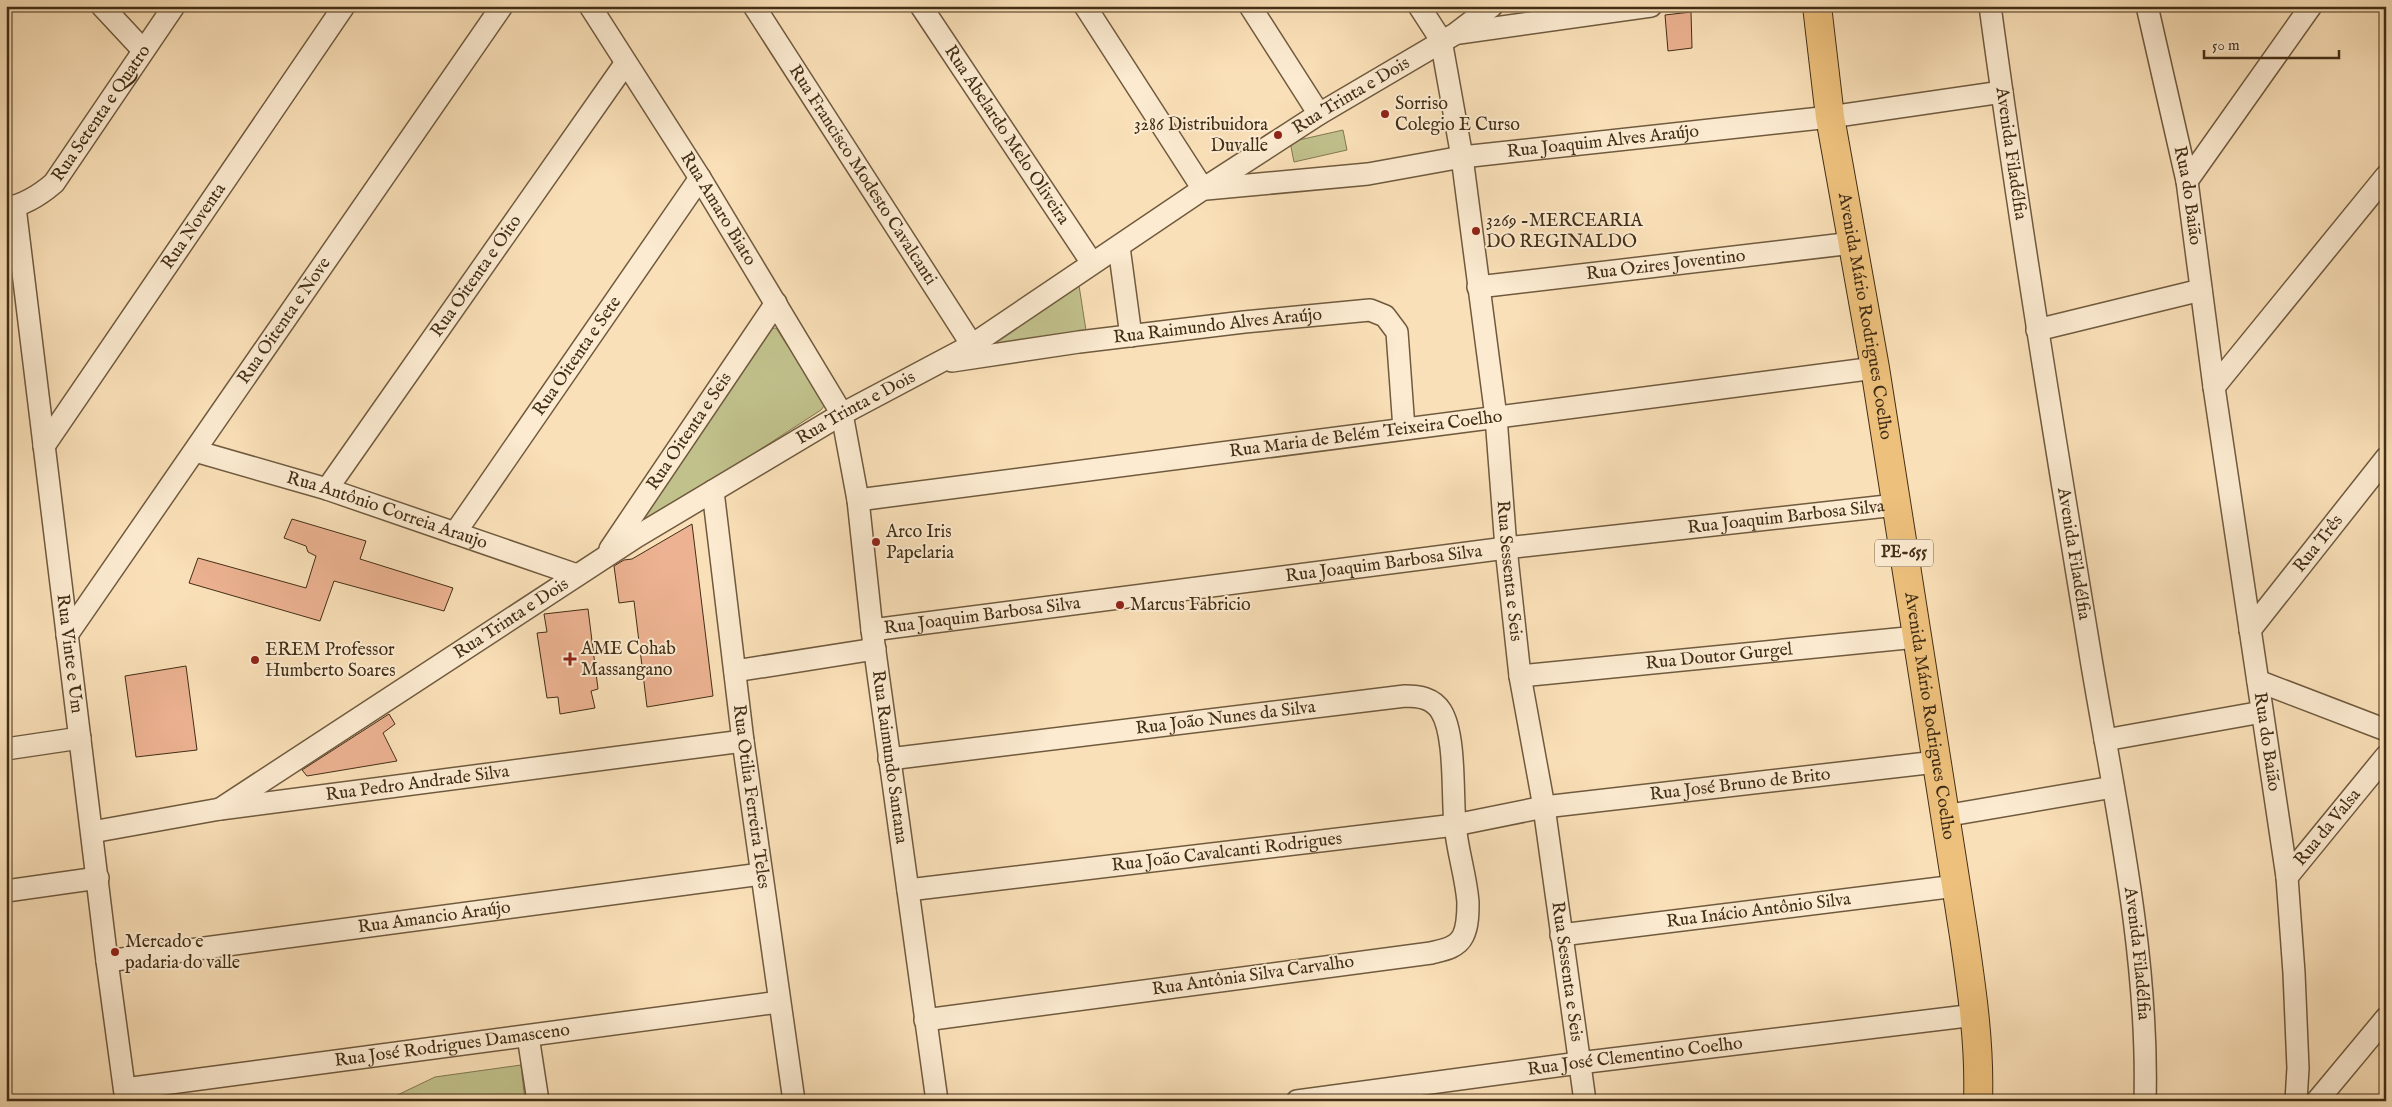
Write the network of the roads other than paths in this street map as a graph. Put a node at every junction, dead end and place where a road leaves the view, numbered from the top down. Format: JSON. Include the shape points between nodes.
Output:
{"nodes":[{"id":1,"x":102,"y":6,"type":"edge"},
{"id":2,"x":174,"y":6,"type":"edge"},
{"id":3,"x":344,"y":6,"type":"edge"},
{"id":4,"x":502,"y":6,"type":"edge"},
{"id":5,"x":590,"y":6,"type":"edge"},
{"id":6,"x":754,"y":6,"type":"edge"},
{"id":7,"x":921,"y":6,"type":"edge"},
{"id":8,"x":1085,"y":6,"type":"edge"},
{"id":9,"x":1250,"y":6,"type":"edge"},
{"id":10,"x":1419,"y":6,"type":"edge"},
{"id":11,"x":1492,"y":6,"type":"edge"},
{"id":12,"x":1652,"y":6,"type":"edge"},
{"id":13,"x":1817,"y":6,"type":"edge"},
{"id":14,"x":1990,"y":6,"type":"edge"},
{"id":15,"x":2147,"y":6,"type":"edge"},
{"id":16,"x":2310,"y":6,"type":"edge"},
{"id":17,"x":1448,"y":37,"type":"junction"},
{"id":18,"x":143,"y":50,"type":"junction"},
{"id":19,"x":625,"y":64,"type":"junction"},
{"id":20,"x":2002,"y":92,"type":"junction"},
{"id":21,"x":1319,"y":114,"type":"junction"},
{"id":22,"x":1830,"y":117,"type":"junction"},
{"id":23,"x":1462,"y":157,"type":"junction"},
{"id":24,"x":2386,"y":176,"type":"edge"},
{"id":25,"x":700,"y":178,"type":"junction"},
{"id":26,"x":2187,"y":181,"type":"junction"},
{"id":27,"x":1203,"y":189,"type":"junction"},
{"id":28,"x":10,"y":208,"type":"edge"},
{"id":29,"x":1853,"y":243,"type":"junction"},
{"id":30,"x":1119,"y":247,"type":"junction"},
{"id":31,"x":1092,"y":263,"type":"junction"},
{"id":32,"x":1478,"y":287,"type":"junction"},
{"id":33,"x":2201,"y":290,"type":"junction"},
{"id":34,"x":776,"y":303,"type":"junction"},
{"id":35,"x":2038,"y":330,"type":"junction"},
{"id":36,"x":1131,"y":336,"type":"junction"},
{"id":37,"x":972,"y":345,"type":"junction"},
{"id":38,"x":932,"y":364,"type":"junction"},
{"id":39,"x":1875,"y":368,"type":"junction"},
{"id":40,"x":2214,"y":386,"type":"junction"},
{"id":41,"x":842,"y":414,"type":"junction"},
{"id":42,"x":1496,"y":417,"type":"junction"},
{"id":43,"x":1404,"y":429,"type":"junction"},
{"id":44,"x":44,"y":446,"type":"junction"},
{"id":45,"x":195,"y":451,"type":"junction"},
{"id":46,"x":2386,"y":458,"type":"edge"},
{"id":47,"x":327,"y":489,"type":"junction"},
{"id":48,"x":713,"y":491,"type":"junction"},
{"id":49,"x":858,"y":500,"type":"junction"},
{"id":50,"x":1896,"y":505,"type":"junction"},
{"id":51,"x":455,"y":534,"type":"junction"},
{"id":52,"x":1506,"y":548,"type":"junction"},
{"id":53,"x":604,"y":558,"type":"junction"},
{"id":54,"x":577,"y":575,"type":"junction"},
{"id":55,"x":2250,"y":630,"type":"junction"},
{"id":56,"x":67,"y":636,"type":"junction"},
{"id":57,"x":1917,"y":637,"type":"junction"},
{"id":58,"x":874,"y":639,"type":"junction"},
{"id":59,"x":735,"y":671,"type":"junction"},
{"id":60,"x":1520,"y":676,"type":"junction"},
{"id":61,"x":2258,"y":681,"type":"junction"},
{"id":62,"x":2262,"y":712,"type":"junction"},
{"id":63,"x":2386,"y":730,"type":"edge"},
{"id":64,"x":80,"y":738,"type":"junction"},
{"id":65,"x":2105,"y":740,"type":"junction"},
{"id":66,"x":743,"y":741,"type":"junction"},
{"id":67,"x":6,"y":749,"type":"edge"},
{"id":68,"x":2386,"y":756,"type":"edge"},
{"id":69,"x":890,"y":759,"type":"junction"},
{"id":70,"x":1936,"y":762,"type":"junction"},
{"id":71,"x":2113,"y":787,"type":"junction"},
{"id":72,"x":1544,"y":807,"type":"junction"},
{"id":73,"x":220,"y":809,"type":"junction"},
{"id":74,"x":1944,"y":816,"type":"junction"},
{"id":75,"x":1455,"y":825,"type":"junction"},
{"id":76,"x":92,"y":832,"type":"junction"},
{"id":77,"x":761,"y":874,"type":"junction"},
{"id":78,"x":2287,"y":877,"type":"junction"},
{"id":79,"x":98,"y":878,"type":"junction"},
{"id":80,"x":1956,"y":886,"type":"junction"},
{"id":81,"x":908,"y":890,"type":"junction"},
{"id":82,"x":6,"y":891,"type":"edge"},
{"id":83,"x":1561,"y":935,"type":"junction"},
{"id":84,"x":107,"y":961,"type":"junction"},
{"id":85,"x":779,"y":1002,"type":"junction"},
{"id":86,"x":1975,"y":1015,"type":"junction"},
{"id":87,"x":2386,"y":1018,"type":"edge"},
{"id":88,"x":925,"y":1020,"type":"junction"},
{"id":89,"x":528,"y":1036,"type":"junction"},
{"id":90,"x":1579,"y":1063,"type":"junction"},
{"id":91,"x":126,"y":1095,"type":"edge"},
{"id":92,"x":538,"y":1101,"type":"edge"},
{"id":93,"x":794,"y":1101,"type":"edge"},
{"id":94,"x":937,"y":1101,"type":"edge"},
{"id":95,"x":1297,"y":1101,"type":"edge"},
{"id":96,"x":1585,"y":1101,"type":"edge"},
{"id":97,"x":1978,"y":1101,"type":"edge"},
{"id":98,"x":2145,"y":1101,"type":"edge"},
{"id":99,"x":2296,"y":1101,"type":"edge"},
{"id":100,"x":2318,"y":1101,"type":"edge"}],
"edges":[{"from":1,"to":18,"type":"street"},
{"from":2,"to":18,"type":"street","name":"Rua Setenta e Quatro"},
{"from":3,"to":44,"type":"street","name":"Rua Noventa"},
{"from":4,"to":45,"type":"street","name":"Rua Oitenta e Nove"},
{"from":5,"to":19,"type":"street","name":"Rua Amaro Biato"},
{"from":6,"to":37,"type":"street","name":"Rua Francisco Modesto Cavalcanti"},
{"from":7,"to":31,"type":"street","name":"Rua Abelardo Melo Oliveira"},
{"from":8,"to":27,"type":"street"},
{"from":9,"to":21,"type":"street"},
{"from":10,"to":17,"type":"street"},
{"from":11,"to":17,"type":"street","name":"Rua Trinta e Dois"},
{"from":12,"to":17,"type":"street"},
{"from":13,"to":22,"type":"main road","name":"Avenida Mário Rodrigues Coelho","number":"PE-655"},
{"from":14,"to":20,"type":"street","name":"Avenida Filadélfia"},
{"from":15,"to":26,"type":"street","name":"Rua do Baião"},
{"from":16,"to":26,"type":"street"},
{"from":17,"to":21,"type":"street","name":"Rua Trinta e Dois"},
{"from":17,"to":23,"type":"street","name":"Rua Sessenta e Seis"},
{"from":18,"to":28,"type":"street","name":"Rua Setenta e Quatro","via":[[54,183],[39,196]]},
{"from":19,"to":25,"type":"street","name":"Rua Amaro Biato"},
{"from":19,"to":47,"type":"street","name":"Rua Oitenta e Oito"},
{"from":20,"to":22,"type":"street","name":"Rua Joaquim Alves Araújo"},
{"from":20,"to":35,"type":"street","name":"Avenida Filadélfia"},
{"from":21,"to":27,"type":"street","name":"Rua Trinta e Dois"},
{"from":22,"to":23,"type":"street","name":"Rua Joaquim Alves Araújo"},
{"from":22,"to":29,"type":"main road","name":"Avenida Mário Rodrigues Coelho","number":"PE-655"},
{"from":23,"to":27,"type":"street","name":"Rua Joaquim Alves Araújo","via":[[1368,174]]},
{"from":23,"to":32,"type":"street","name":"Rua Sessenta e Seis"},
{"from":24,"to":40,"type":"street"},
{"from":25,"to":34,"type":"street","name":"Rua Amaro Biato"},
{"from":25,"to":51,"type":"street","name":"Rua Oitenta e Sete"},
{"from":26,"to":33,"type":"street","name":"Rua do Baião"},
{"from":27,"to":30,"type":"street","name":"Rua Trinta e Dois"},
{"from":28,"to":44,"type":"street","name":"Rua Vinte e Um"},
{"from":29,"to":32,"type":"street","name":"Rua Ozires Joventino"},
{"from":29,"to":39,"type":"main road","name":"Avenida Mário Rodrigues Coelho","number":"PE-655"},
{"from":30,"to":31,"type":"street","name":"Rua Trinta e Dois"},
{"from":30,"to":36,"type":"street"},
{"from":31,"to":37,"type":"street","name":"Rua Trinta e Dois"},
{"from":32,"to":42,"type":"street","name":"Rua Sessenta e Seis"},
{"from":33,"to":35,"type":"street"},
{"from":33,"to":40,"type":"street","name":"Rua do Baião"},
{"from":34,"to":41,"type":"street","name":"Rua Amaro Biato"},
{"from":34,"to":53,"type":"street","name":"Rua Oitenta e Seis"},
{"from":35,"to":65,"type":"street","name":"Avenida Filadélfia"},
{"from":36,"to":38,"type":"street","name":"Rua Raimundo Alves Araújo"},
{"from":36,"to":43,"type":"street","name":"Rua Raimundo Alves Araújo","via":[[1339,312],[1378,312],[1392,323],[1397,332]]},
{"from":37,"to":38,"type":"street","name":"Rua Trinta e Dois"},
{"from":38,"to":41,"type":"street","name":"Rua Trinta e Dois"},
{"from":39,"to":42,"type":"street","name":"Rua Maria de Belém Teixeira Coelho"},
{"from":39,"to":50,"type":"main road","name":"Avenida Mário Rodrigues Coelho","number":"PE-655"},
{"from":40,"to":55,"type":"street","name":"Rua do Baião"},
{"from":41,"to":48,"type":"street","name":"Rua Trinta e Dois"},
{"from":41,"to":49,"type":"street","name":"Rua Raimundo Santana"},
{"from":42,"to":43,"type":"street","name":"Rua Maria de Belém Teixeira Coelho"},
{"from":42,"to":52,"type":"street","name":"Rua Sessenta e Seis"},
{"from":43,"to":49,"type":"street","name":"Rua Maria de Belém Teixeira Coelho"},
{"from":44,"to":56,"type":"street","name":"Rua Vinte e Um"},
{"from":45,"to":47,"type":"street","name":"Rua Antônio Correia Araujo"},
{"from":45,"to":56,"type":"street","name":"Rua Oitenta e Nove"},
{"from":46,"to":55,"type":"street","name":"Rua Três"},
{"from":47,"to":51,"type":"street","name":"Rua Antônio Correia Araujo"},
{"from":48,"to":53,"type":"street","name":"Rua Trinta e Dois"},
{"from":48,"to":59,"type":"street","name":"Rua Otilia Ferreira Teles"},
{"from":49,"to":58,"type":"street","name":"Rua Raimundo Santana"},
{"from":50,"to":52,"type":"street","name":"Rua Joaquim Barbosa Silva"},
{"from":50,"to":57,"type":"main road","name":"Avenida Mário Rodrigues Coelho","number":"PE-655"},
{"from":51,"to":54,"type":"street","name":"Rua Antônio Correia Araujo"},
{"from":52,"to":58,"type":"street","name":"Rua Joaquim Barbosa Silva"},
{"from":52,"to":60,"type":"street","name":"Rua Sessenta e Seis"},
{"from":53,"to":54,"type":"street","name":"Rua Trinta e Dois"},
{"from":54,"to":73,"type":"street","name":"Rua Trinta e Dois"},
{"from":55,"to":61,"type":"street","name":"Rua do Baião"},
{"from":56,"to":64,"type":"street","name":"Rua Vinte e Um"},
{"from":57,"to":60,"type":"street","name":"Rua Doutor Gurgel"},
{"from":57,"to":70,"type":"main road","name":"Avenida Mário Rodrigues Coelho","number":"PE-655"},
{"from":58,"to":59,"type":"street","name":"Rua Joaquim Barbosa Silva"},
{"from":58,"to":69,"type":"street","name":"Rua Raimundo Santana"},
{"from":59,"to":66,"type":"street","name":"Rua Otilia Ferreira Teles"},
{"from":60,"to":72,"type":"street","name":"Rua Sessenta e Seis"},
{"from":61,"to":62,"type":"street","name":"Rua do Baião"},
{"from":61,"to":63,"type":"street"},
{"from":62,"to":65,"type":"street"},
{"from":62,"to":78,"type":"street","name":"Rua do Baião"},
{"from":64,"to":67,"type":"street"},
{"from":64,"to":76,"type":"street","name":"Rua Vinte e Um"},
{"from":65,"to":71,"type":"street","name":"Avenida Filadélfia"},
{"from":66,"to":73,"type":"street","name":"Rua Pedro Andrade Silva"},
{"from":66,"to":77,"type":"street","name":"Rua Otilia Ferreira Teles"},
{"from":68,"to":78,"type":"street","name":"Rua da Valsa"},
{"from":69,"to":75,"type":"street","name":"Rua João Nunes da Silva","via":[[1414,696],[1428,699],[1440,709],[1445,719]]},
{"from":69,"to":81,"type":"street","name":"Rua Raimundo Santana"},
{"from":70,"to":72,"type":"street","name":"Rua José Bruno de Brito"},
{"from":70,"to":74,"type":"main road","name":"Avenida Mário Rodrigues Coelho","number":"PE-655"},
{"from":71,"to":74,"type":"street"},
{"from":71,"to":98,"type":"street","name":"Avenida Filadélfia","via":[[2140,987],[2146,1060]]},
{"from":72,"to":75,"type":"street","name":"Rua João Cavalcanti Rodrigues"},
{"from":72,"to":83,"type":"street","name":"Rua Sessenta e Seis"},
{"from":73,"to":76,"type":"street","name":"Rua Pedro Andrade Silva"},
{"from":74,"to":80,"type":"main road","name":"Avenida Mário Rodrigues Coelho","number":"PE-655"},
{"from":75,"to":81,"type":"street","name":"Rua João Cavalcanti Rodrigues"},
{"from":75,"to":88,"type":"street","name":"Rua Antônia Silva Carvalho","via":[[1468,903],[1467,925],[1459,942],[1450,948]]},
{"from":76,"to":79,"type":"street","name":"Rua Vinte e Um"},
{"from":77,"to":84,"type":"street","name":"Rua Amancio Araújo"},
{"from":77,"to":85,"type":"street","name":"Rua Otilia Ferreira Teles"},
{"from":78,"to":99,"type":"street","name":"Rua do Baião","via":[[2298,1068]]},
{"from":79,"to":82,"type":"street"},
{"from":79,"to":84,"type":"street","name":"Rua Vinte e Um"},
{"from":80,"to":83,"type":"street","name":"Rua Inácio Antônio Silva"},
{"from":80,"to":86,"type":"main road","name":"Avenida Mário Rodrigues Coelho","number":"PE-655"},
{"from":81,"to":88,"type":"street","name":"Rua Raimundo Santana"},
{"from":83,"to":90,"type":"street","name":"Rua Sessenta e Seis"},
{"from":84,"to":91,"type":"street","name":"Rua Vinte e Um"},
{"from":85,"to":89,"type":"street","name":"Rua José Rodrigues Damasceno"},
{"from":85,"to":93,"type":"street","name":"Rua Otilia Ferreira Teles"},
{"from":86,"to":90,"type":"street","name":"Rua José Clementino Coelho"},
{"from":86,"to":97,"type":"main road","name":"Avenida Mário Rodrigues Coelho","number":"PE-655"},
{"from":87,"to":100,"type":"street"},
{"from":88,"to":94,"type":"street","name":"Rua Raimundo Santana"},
{"from":89,"to":91,"type":"street","name":"Rua José Rodrigues Damasceno"},
{"from":89,"to":92,"type":"street"},
{"from":90,"to":95,"type":"street","name":"Rua José Clementino Coelho"},
{"from":90,"to":96,"type":"street","name":"Rua Sessenta e Seis"}]}
